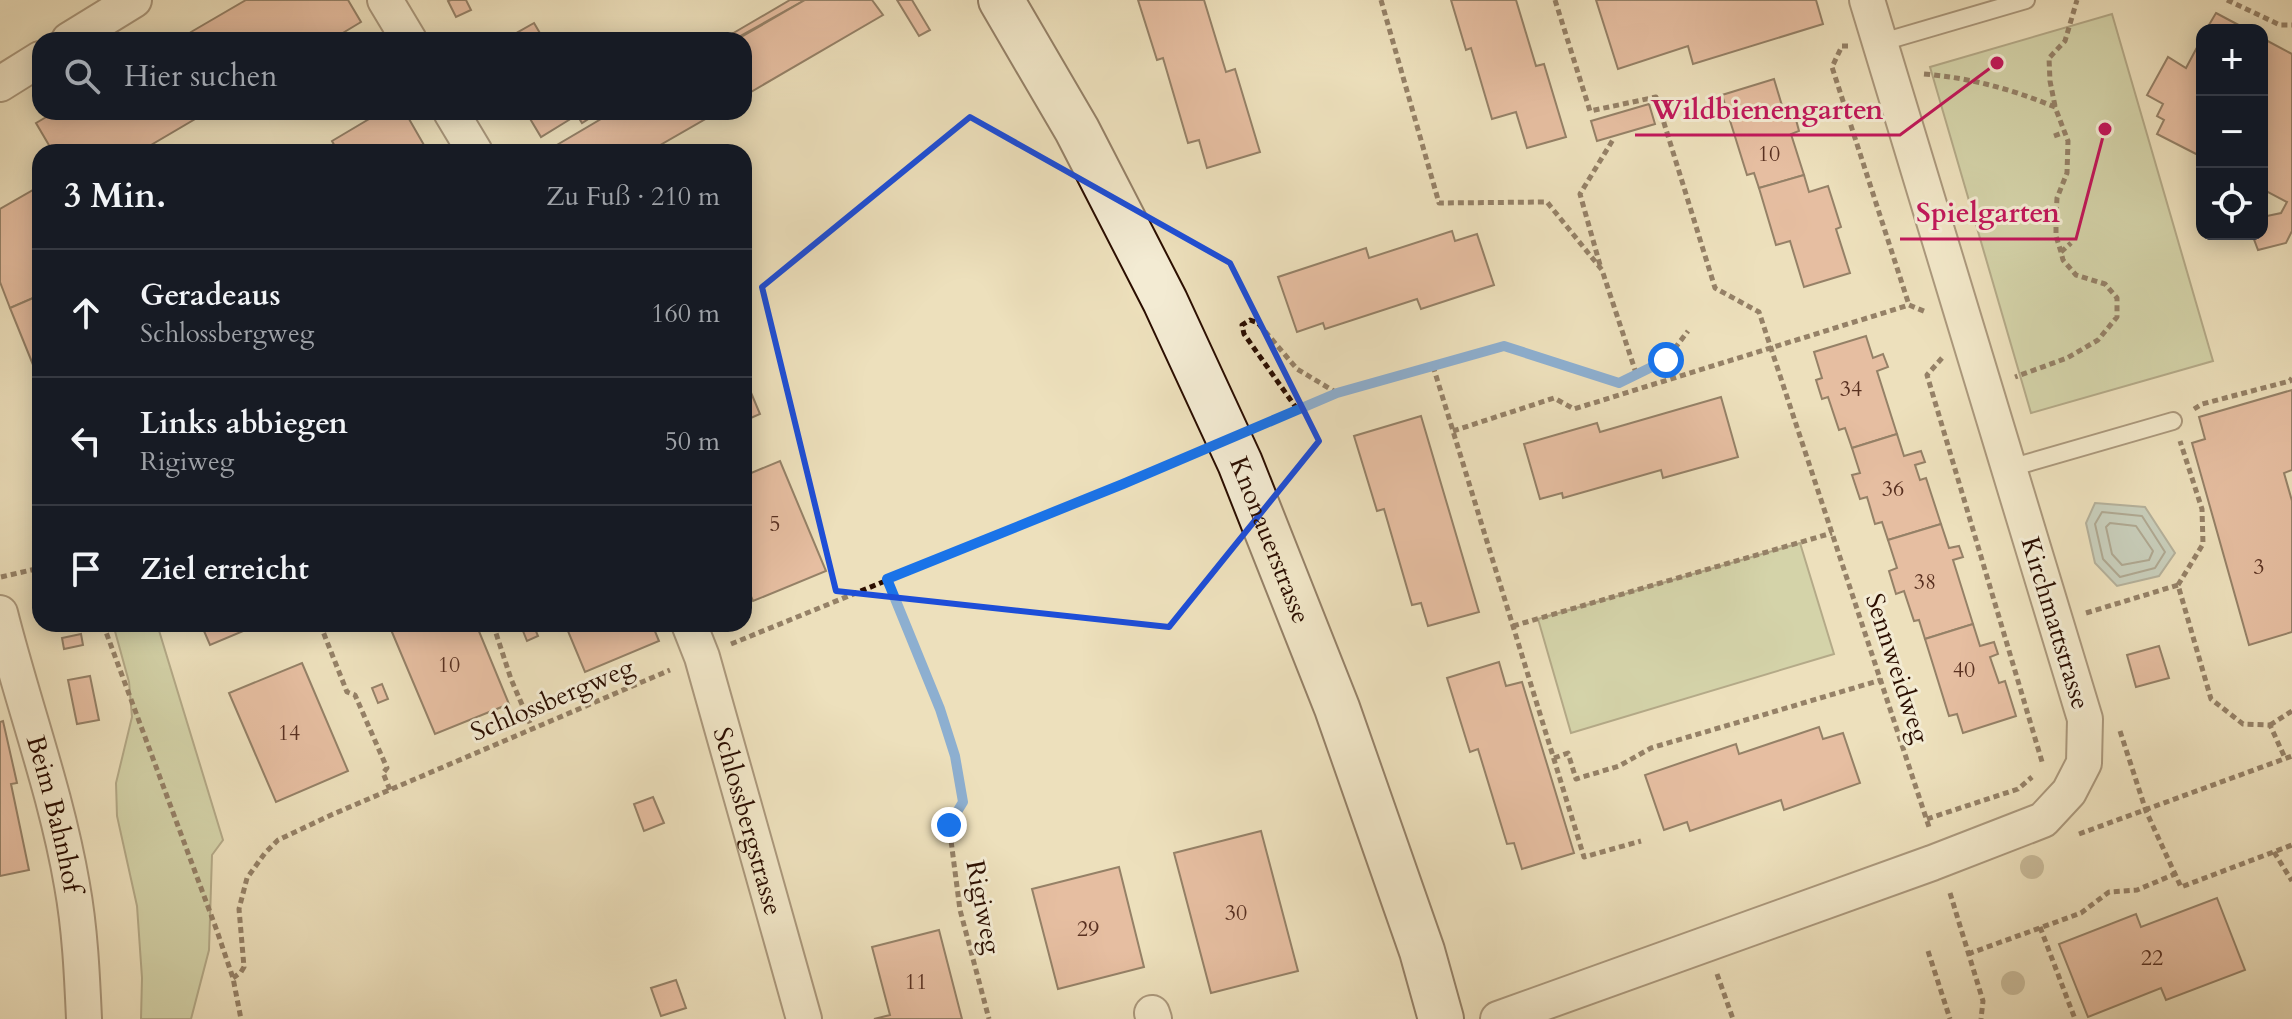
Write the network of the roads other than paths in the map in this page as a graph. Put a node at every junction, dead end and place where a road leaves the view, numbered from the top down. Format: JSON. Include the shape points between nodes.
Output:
{"nodes":[{"id":1,"x":134,"y":0,"type":"edge"},
{"id":2,"x":385,"y":0,"type":"edge"},
{"id":3,"x":1001,"y":0,"type":"edge"},
{"id":4,"x":1867,"y":0,"type":"edge"},
{"id":5,"x":2026,"y":0,"type":"edge"},
{"id":6,"x":82,"y":32,"type":"edge"},
{"id":7,"x":404,"y":32,"type":"edge"},
{"id":8,"x":1884,"y":58,"type":"junction"},
{"id":9,"x":32,"y":64,"type":"edge"},
{"id":10,"x":0,"y":84,"type":"edge"},
{"id":11,"x":456,"y":120,"type":"edge"},
{"id":12,"x":470,"y":144,"type":"edge"},
{"id":13,"x":2173,"y":421,"type":"road end"},
{"id":14,"x":2010,"y":468,"type":"junction"},
{"id":15,"x":0,"y":613,"type":"edge"},
{"id":16,"x":692,"y":632,"type":"edge"},
{"id":17,"x":84,"y":1019,"type":"edge"},
{"id":18,"x":804,"y":1019,"type":"edge"},
{"id":19,"x":1441,"y":1019,"type":"edge"},
{"id":20,"x":1498,"y":1019,"type":"edge"}],
"edges":[{"from":1,"to":6,"type":"street"},
{"from":2,"to":7,"type":"street"},
{"from":3,"to":19,"type":"street","name":"Knonauerstrasse","via":[[1165,301],[1240,463],[1337,708]]},
{"from":4,"to":8,"type":"street","name":"Kirchmattstrasse"},
{"from":5,"to":8,"type":"lane"},
{"from":8,"to":14,"type":"street","name":"Kirchmattstrasse"},
{"from":9,"to":10,"type":"street"},
{"from":11,"to":12,"type":"street"},
{"from":13,"to":14,"type":"lane"},
{"from":14,"to":20,"type":"street","name":"Kirchmattstrasse","via":[[2085,719],[2084,763],[2069,792],[2043,820]]},
{"from":15,"to":17,"type":"street","name":"Beim Bahnhof","via":[[44,762],[72,885]]},
{"from":16,"to":18,"type":"street","name":"Schlossbergstrasse"}]}
